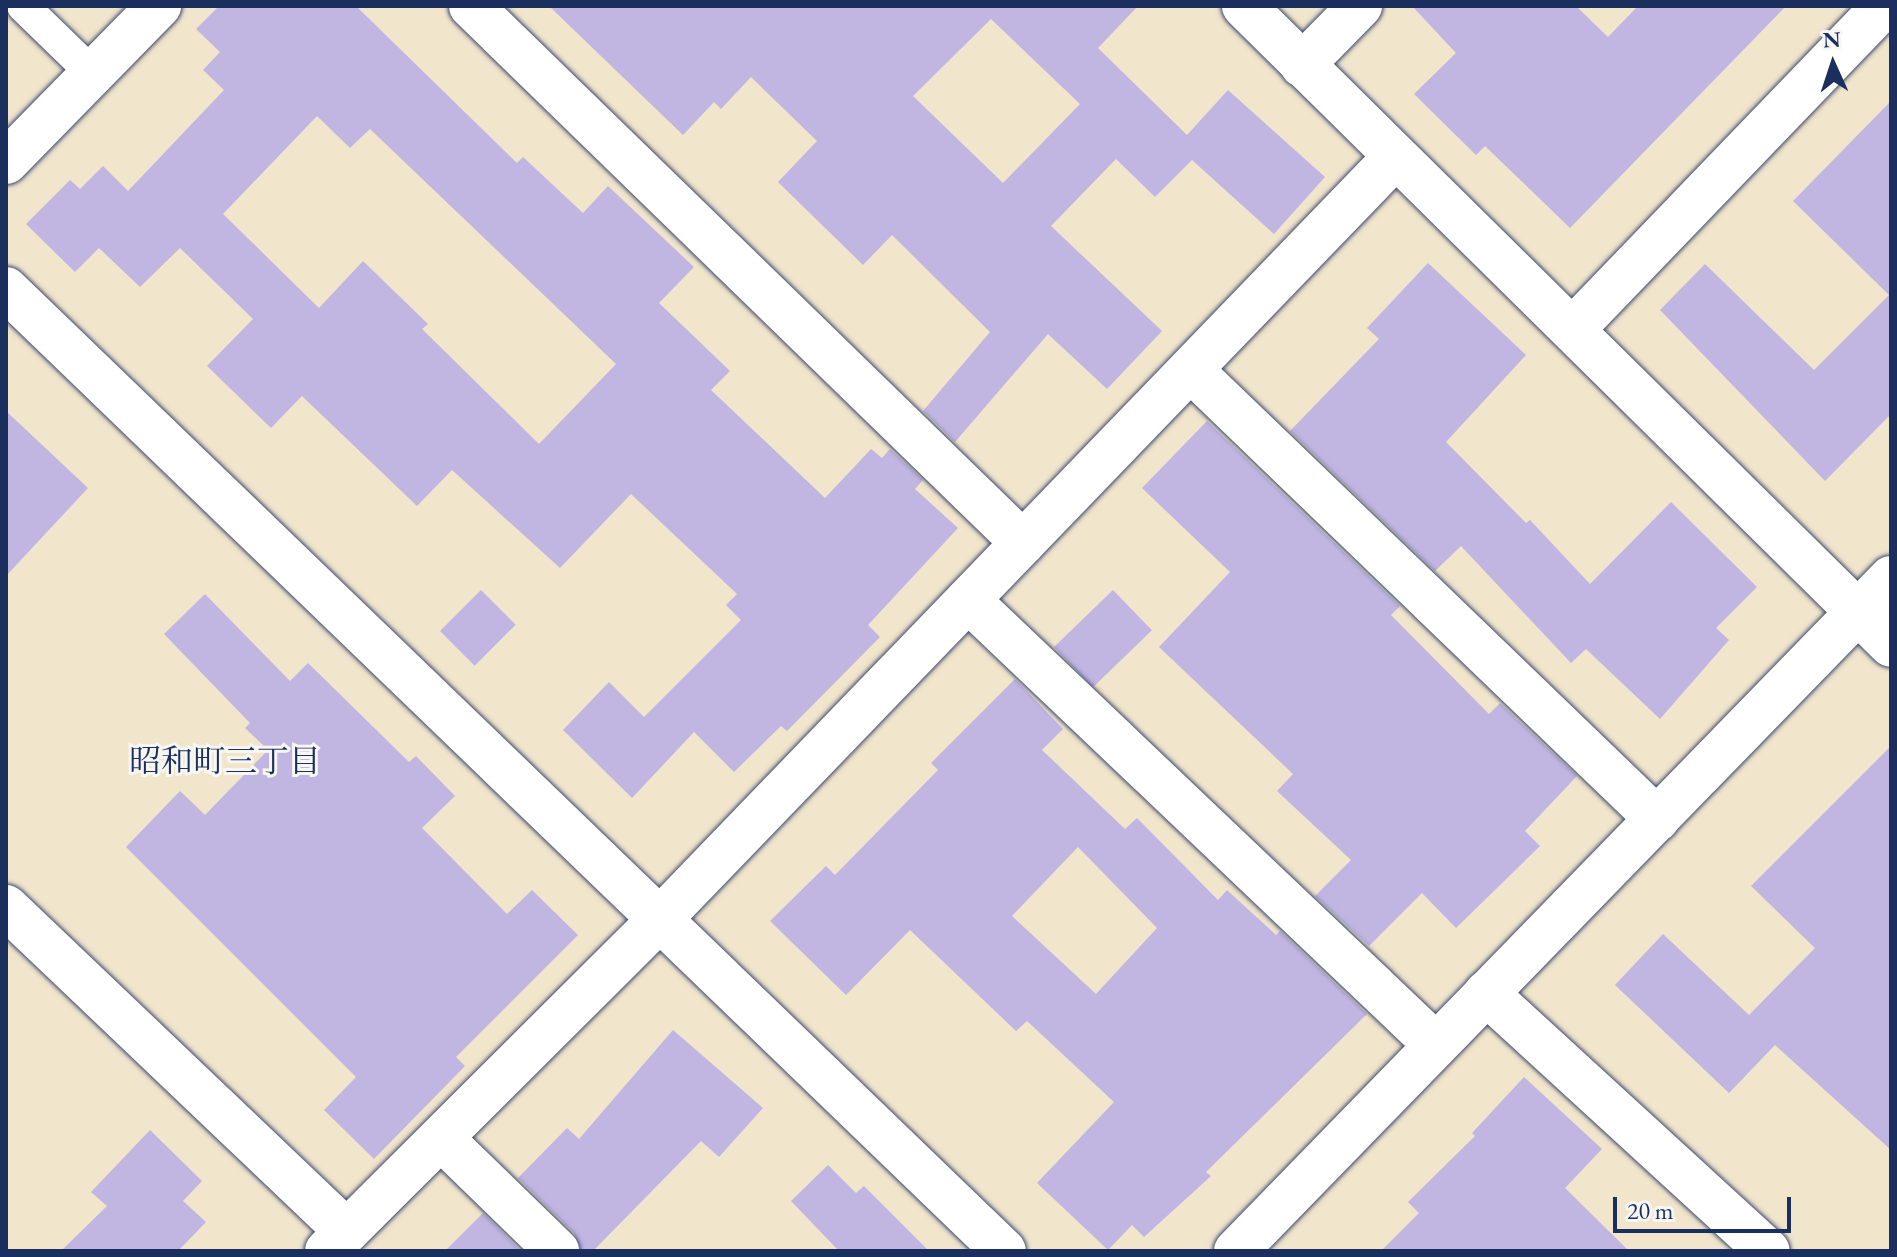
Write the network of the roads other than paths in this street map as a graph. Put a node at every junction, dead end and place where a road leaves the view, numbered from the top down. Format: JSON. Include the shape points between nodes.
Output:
{"nodes":[{"id":1,"x":23,"y":6,"type":"edge"},
{"id":2,"x":159,"y":6,"type":"edge"},
{"id":3,"x":471,"y":6,"type":"edge"},
{"id":4,"x":1244,"y":6,"type":"edge"},
{"id":5,"x":1360,"y":6,"type":"edge"},
{"id":6,"x":1884,"y":6,"type":"edge"},
{"id":7,"x":1302,"y":65,"type":"junction"},
{"id":8,"x":93,"y":74,"type":"junction"},
{"id":9,"x":1395,"y":157,"type":"junction"},
{"id":10,"x":6,"y":162,"type":"edge"},
{"id":11,"x":6,"y":289,"type":"edge"},
{"id":12,"x":1573,"y":329,"type":"junction"},
{"id":13,"x":1192,"y":371,"type":"junction"},
{"id":14,"x":1023,"y":543,"type":"junction"},
{"id":15,"x":1891,"y":578,"type":"edge"},
{"id":16,"x":968,"y":600,"type":"junction"},
{"id":17,"x":1857,"y":613,"type":"junction"},
{"id":18,"x":1891,"y":645,"type":"edge"},
{"id":19,"x":1657,"y":819,"type":"junction"},
{"id":20,"x":6,"y":907,"type":"edge"},
{"id":21,"x":660,"y":919,"type":"junction"},
{"id":22,"x":1486,"y":993,"type":"junction"},
{"id":23,"x":1436,"y":1045,"type":"junction"},
{"id":24,"x":441,"y":1138,"type":"junction"},
{"id":25,"x":336,"y":1241,"type":"edge"},
{"id":26,"x":557,"y":1251,"type":"edge"},
{"id":27,"x":1004,"y":1251,"type":"edge"},
{"id":28,"x":1236,"y":1251,"type":"edge"},
{"id":29,"x":1768,"y":1251,"type":"edge"}],
"edges":[{"from":1,"to":8,"type":"lane"},
{"from":2,"to":8,"type":"street"},
{"from":3,"to":14,"type":"street"},
{"from":4,"to":7,"type":"street"},
{"from":5,"to":7,"type":"street"},
{"from":6,"to":12,"type":"street"},
{"from":7,"to":9,"type":"street"},
{"from":8,"to":10,"type":"street"},
{"from":9,"to":12,"type":"street"},
{"from":9,"to":13,"type":"street"},
{"from":11,"to":21,"type":"street"},
{"from":12,"to":17,"type":"street"},
{"from":13,"to":14,"type":"street"},
{"from":13,"to":19,"type":"street"},
{"from":14,"to":16,"type":"street"},
{"from":15,"to":17,"type":"street"},
{"from":16,"to":21,"type":"street"},
{"from":16,"to":23,"type":"street"},
{"from":17,"to":18,"type":"street"},
{"from":17,"to":19,"type":"street"},
{"from":19,"to":22,"type":"street"},
{"from":20,"to":25,"type":"street"},
{"from":21,"to":24,"type":"street"},
{"from":21,"to":27,"type":"street"},
{"from":22,"to":23,"type":"street"},
{"from":22,"to":29,"type":"street"},
{"from":23,"to":28,"type":"street"},
{"from":24,"to":25,"type":"street"},
{"from":24,"to":26,"type":"street"}]}
